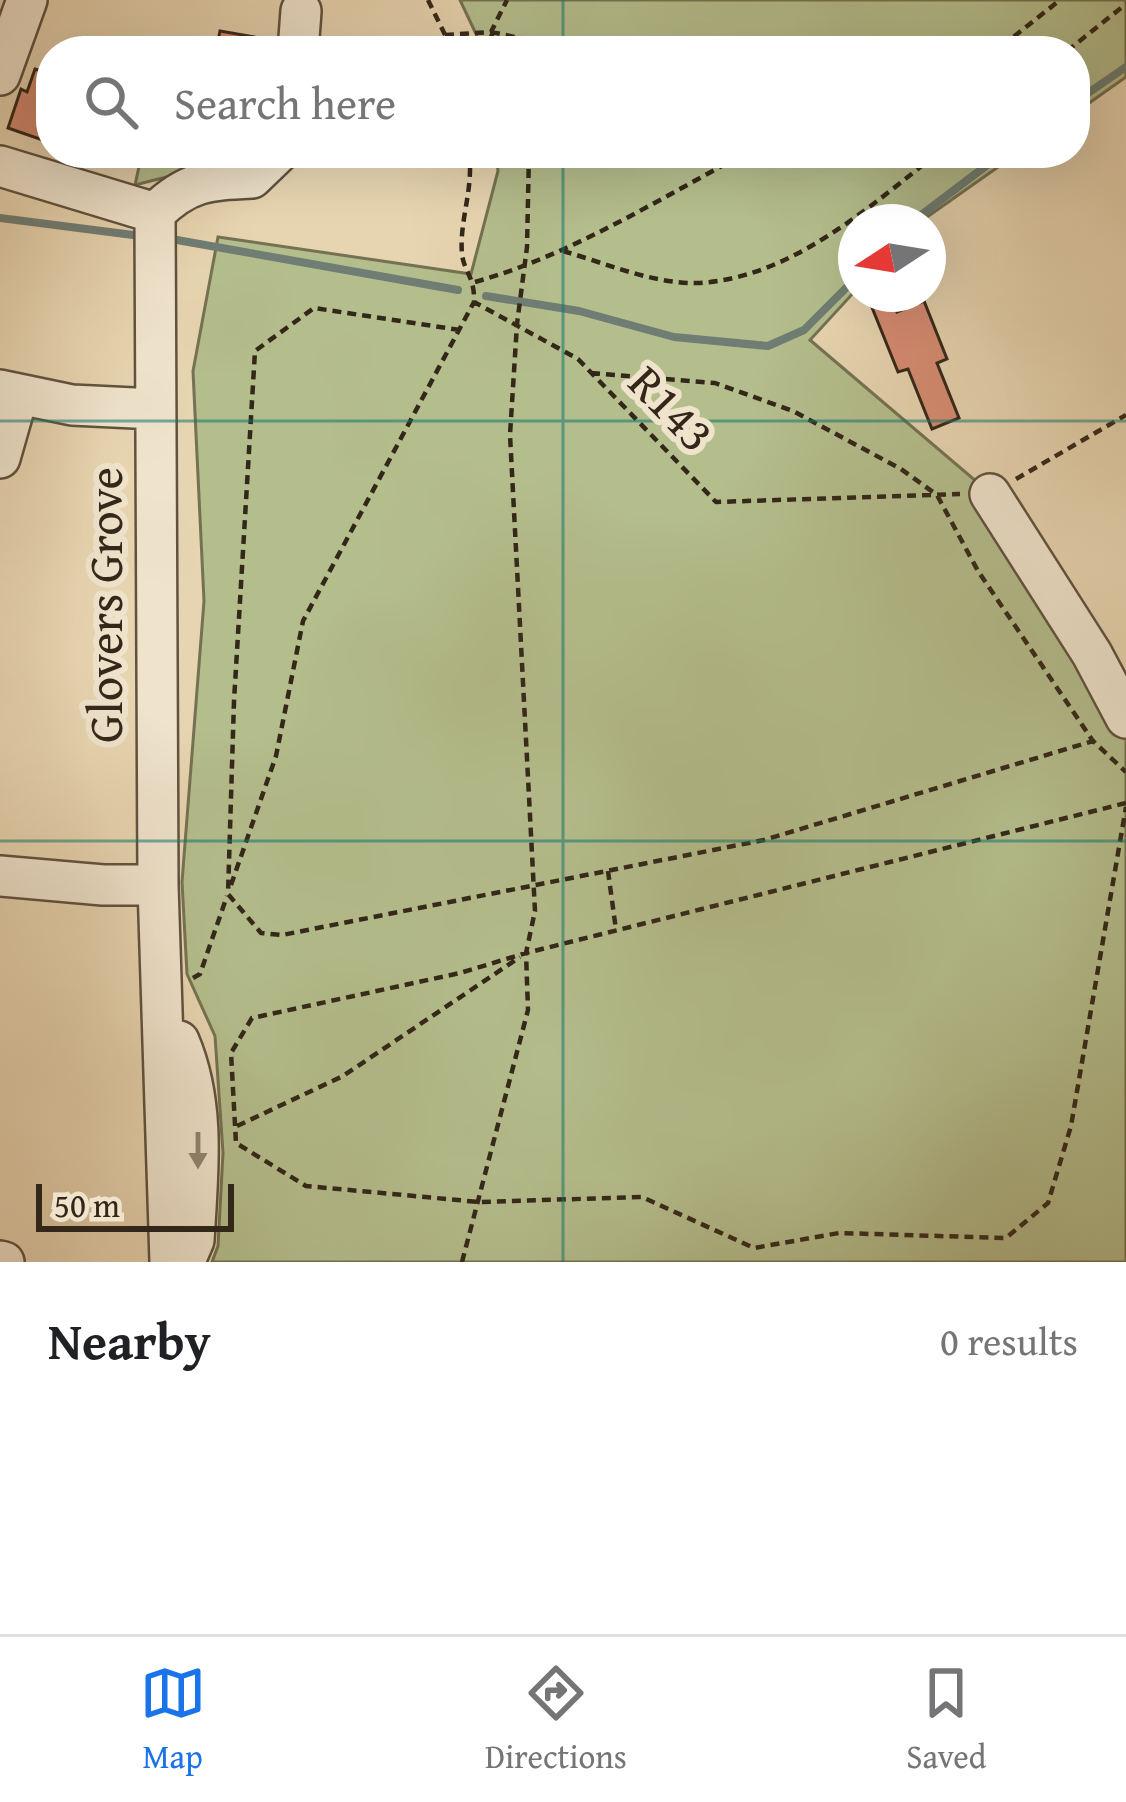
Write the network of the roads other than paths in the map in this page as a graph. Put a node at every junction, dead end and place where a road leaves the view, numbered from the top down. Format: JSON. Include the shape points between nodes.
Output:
{"nodes":[{"id":1,"x":27,"y":0,"type":"edge"},
{"id":2,"x":301,"y":11,"type":"dead end"},
{"id":3,"x":299,"y":36,"type":"edge"},
{"id":4,"x":0,"y":75,"type":"edge"},
{"id":5,"x":0,"y":166,"type":"edge"},
{"id":6,"x":262,"y":168,"type":"edge"},
{"id":7,"x":155,"y":213,"type":"junction"},
{"id":8,"x":9,"y":392,"type":"edge"},
{"id":9,"x":155,"y":409,"type":"junction"},
{"id":10,"x":0,"y":458,"type":"edge"},
{"id":11,"x":990,"y":494,"type":"road end"},
{"id":12,"x":1126,"y":718,"type":"edge"},
{"id":13,"x":0,"y":876,"type":"edge"},
{"id":14,"x":158,"y":885,"type":"junction"},
{"id":15,"x":160,"y":998,"type":"junction"},
{"id":16,"x":170,"y":1262,"type":"edge"},
{"id":17,"x":184,"y":1262,"type":"edge"}],
"edges":[{"from":1,"to":4,"type":"street"},
{"from":2,"to":3,"type":"street"},
{"from":5,"to":7,"type":"street"},
{"from":6,"to":7,"type":"street","via":[[252,178],[180,188]]},
{"from":7,"to":9,"type":"street","name":"Glovers Grove"},
{"from":8,"to":9,"type":"street"},
{"from":8,"to":10,"type":"street"},
{"from":9,"to":14,"type":"street","name":"Glovers Grove"},
{"from":11,"to":12,"type":"street"},
{"from":13,"to":14,"type":"street"},
{"from":14,"to":15,"type":"street","name":"Glovers Grove"},
{"from":15,"to":16,"type":"street","name":"Glovers Grove"},
{"from":15,"to":17,"type":"street","name":"Glovers Grove","one_way":true,"via":[[217,1135]]}]}
